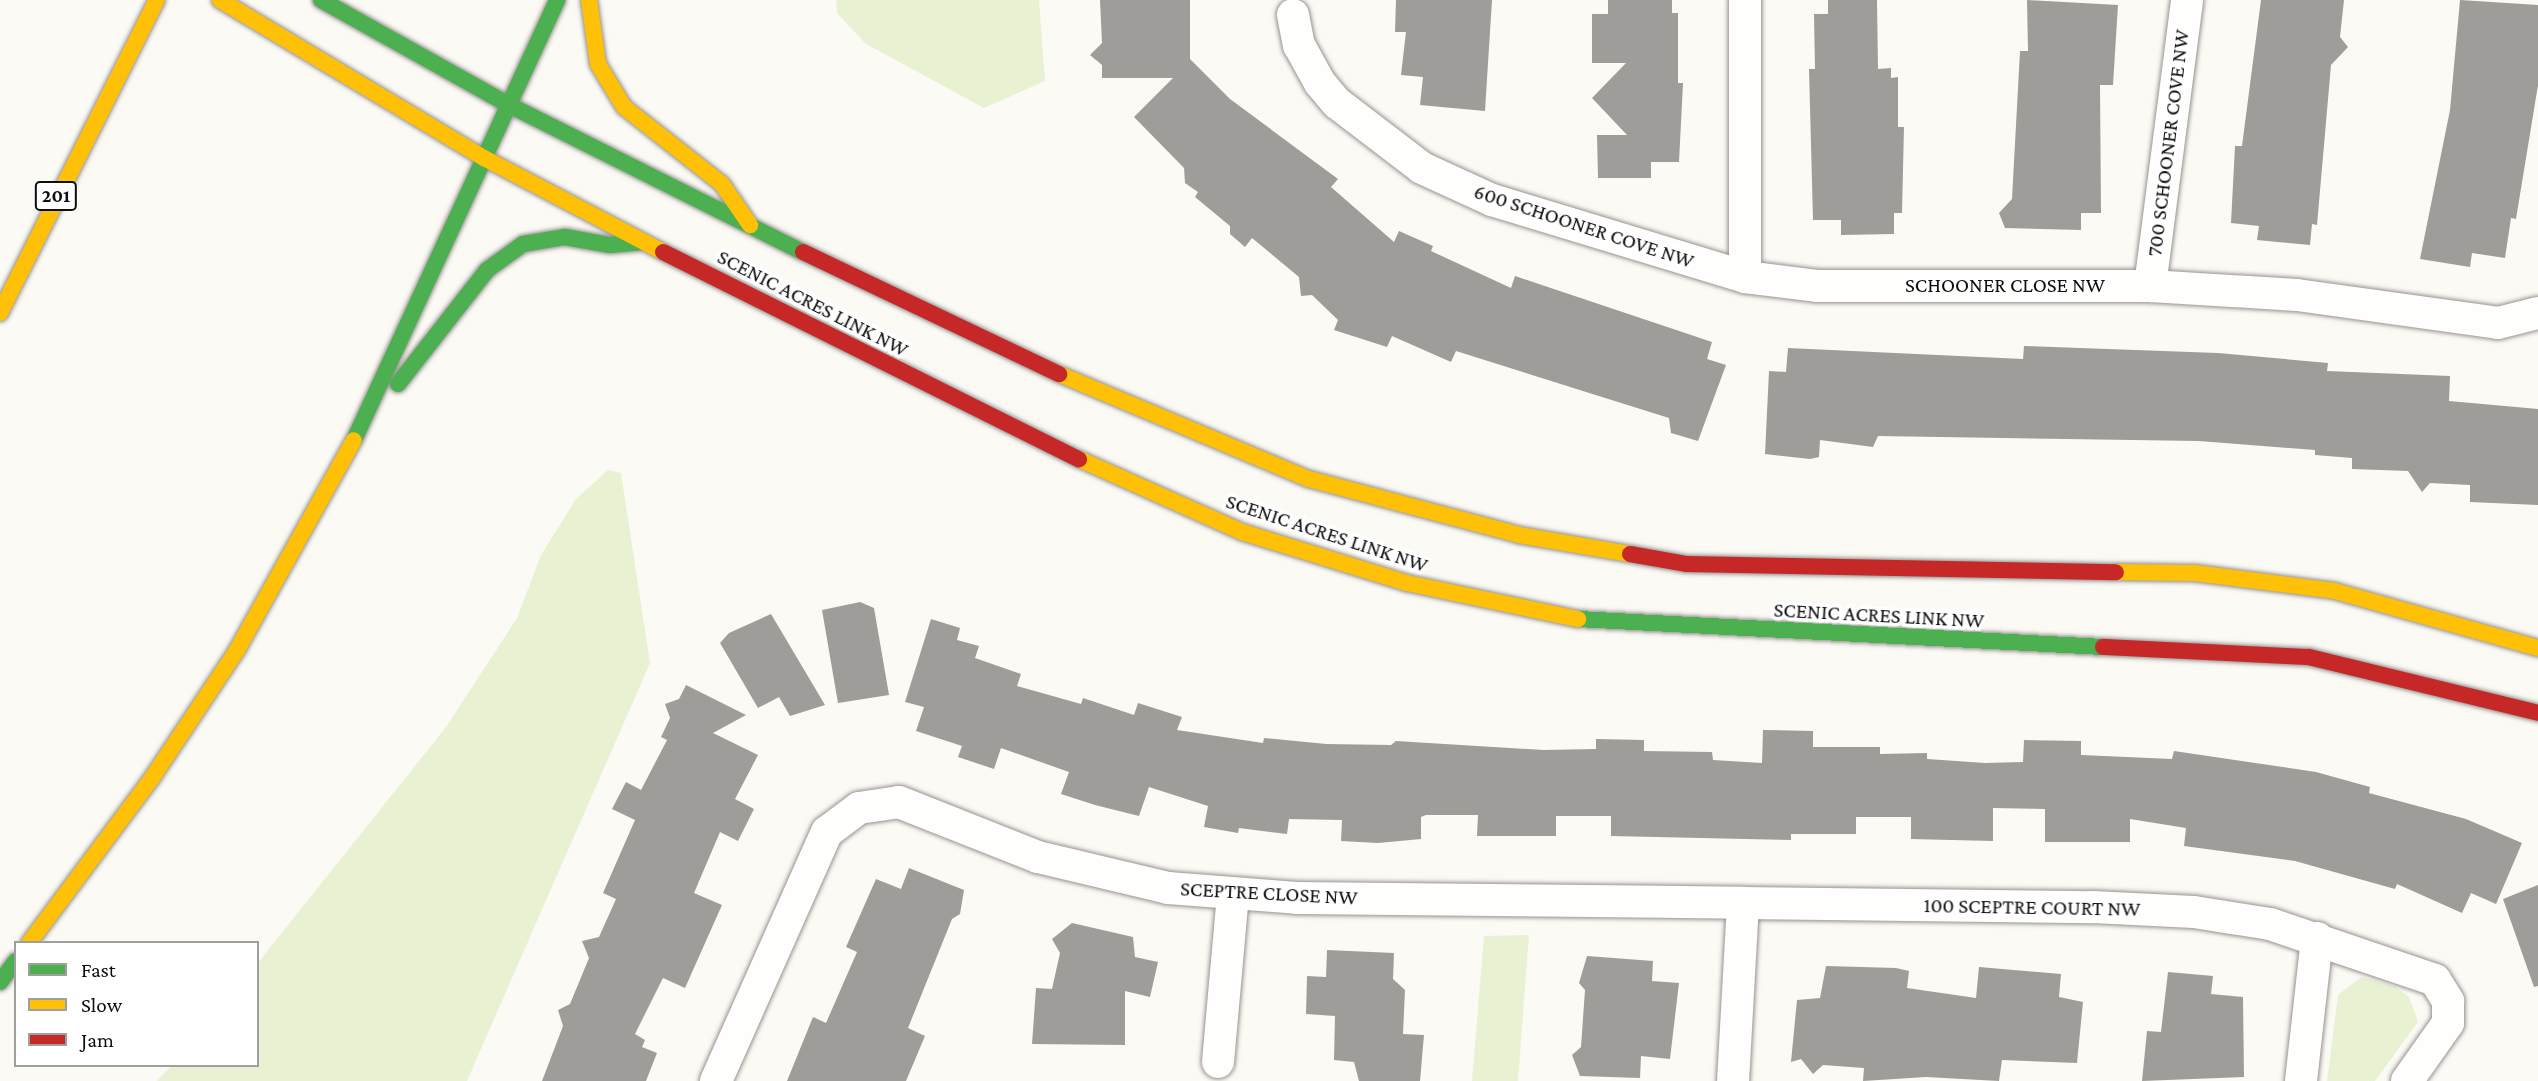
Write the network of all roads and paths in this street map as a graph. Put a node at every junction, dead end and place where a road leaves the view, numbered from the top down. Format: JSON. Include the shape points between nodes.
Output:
{"nodes":[{"id":1,"x":157,"y":0,"type":"edge"},
{"id":2,"x":220,"y":0,"type":"edge"},
{"id":3,"x":321,"y":0,"type":"edge"},
{"id":4,"x":556,"y":0,"type":"edge"},
{"id":5,"x":589,"y":0,"type":"edge"},
{"id":6,"x":1745,"y":0,"type":"edge"},
{"id":7,"x":2187,"y":0,"type":"edge"},
{"id":8,"x":1293,"y":15,"type":"dead end"},
{"id":9,"x":507,"y":104,"type":"junction"},
{"id":10,"x":484,"y":158,"type":"junction"},
{"id":11,"x":750,"y":225,"type":"junction"},
{"id":12,"x":644,"y":242,"type":"junction"},
{"id":13,"x":1745,"y":277,"type":"junction"},
{"id":14,"x":2150,"y":286,"type":"junction"},
{"id":15,"x":0,"y":313,"type":"edge"},
{"id":16,"x":2538,"y":313,"type":"edge"},
{"id":17,"x":345,"y":460,"type":"junction"},
{"id":18,"x":2538,"y":648,"type":"edge"},
{"id":19,"x":2538,"y":713,"type":"edge"},
{"id":20,"x":1233,"y":895,"type":"junction"},
{"id":21,"x":1743,"y":902,"type":"junction"},
{"id":22,"x":2317,"y":938,"type":"junction"},
{"id":23,"x":30,"y":941,"type":"edge"},
{"id":24,"x":14,"y":964,"type":"edge"},
{"id":25,"x":0,"y":982,"type":"edge"},
{"id":26,"x":1218,"y":1062,"type":"dead end"},
{"id":27,"x":716,"y":1081,"type":"edge"},
{"id":28,"x":1733,"y":1081,"type":"edge"},
{"id":29,"x":2301,"y":1081,"type":"edge"},
{"id":30,"x":2407,"y":1081,"type":"edge"}],
"edges":[{"from":1,"to":15,"type":"main road","number":"201"},
{"from":2,"to":10,"type":"main road","name":"SCENIC ACRES LINK NW"},
{"from":3,"to":9,"type":"main road","name":"SCENIC ACRES LINK NW"},
{"from":4,"to":9,"type":"main road"},
{"from":5,"to":11,"type":"main road","via":[[598,64],[624,107],[722,184]]},
{"from":6,"to":13,"type":"street"},
{"from":7,"to":14,"type":"street","name":"700 SCHOONER COVE NW"},
{"from":8,"to":13,"type":"street","name":"600 SCHOONER COVE NW","via":[[1299,45],[1320,83],[1422,168],[1492,200]]},
{"from":9,"to":10,"type":"main road"},
{"from":9,"to":11,"type":"main road","name":"SCENIC ACRES LINK NW"},
{"from":10,"to":12,"type":"main road","name":"SCENIC ACRES LINK NW"},
{"from":10,"to":17,"type":"main road"},
{"from":11,"to":18,"type":"main road","name":"SCENIC ACRES LINK NW","via":[[994,346],[1172,425],[1309,479],[1519,535],[1687,564],[2195,573],[2335,591]]},
{"from":12,"to":17,"type":"main road","via":[[610,244],[565,237],[533,243],[487,270],[421,351]]},
{"from":12,"to":19,"type":"main road","name":"SCENIC ACRES LINK NW","via":[[1105,471],[1242,532],[1407,583],[1595,622],[2309,657]]},
{"from":13,"to":14,"type":"street","name":"SCHOONER CLOSE NW","via":[[1818,286]]},
{"from":14,"to":16,"type":"street","name":"SCHOONER CLOSE NW","via":[[2297,295],[2498,323]]},
{"from":17,"to":23,"type":"main road","via":[[237,650],[153,775]]},
{"from":20,"to":21,"type":"street","name":"SCEPTRE CLOSE NW"},
{"from":20,"to":26,"type":"street"},
{"from":20,"to":27,"type":"street","name":"SCEPTRE CLOSE NW","via":[[1168,888],[1038,857],[899,802],[859,808],[821,841]]},
{"from":21,"to":22,"type":"street","name":"100 SCEPTRE COURT NW","via":[[2194,912]]},
{"from":21,"to":28,"type":"street"},
{"from":22,"to":29,"type":"street"},
{"from":22,"to":30,"type":"street","name":"100 SCEPTRE COURT NW","via":[[2425,973],[2444,989],[2448,1023]]},
{"from":24,"to":25,"type":"main road"}]}
